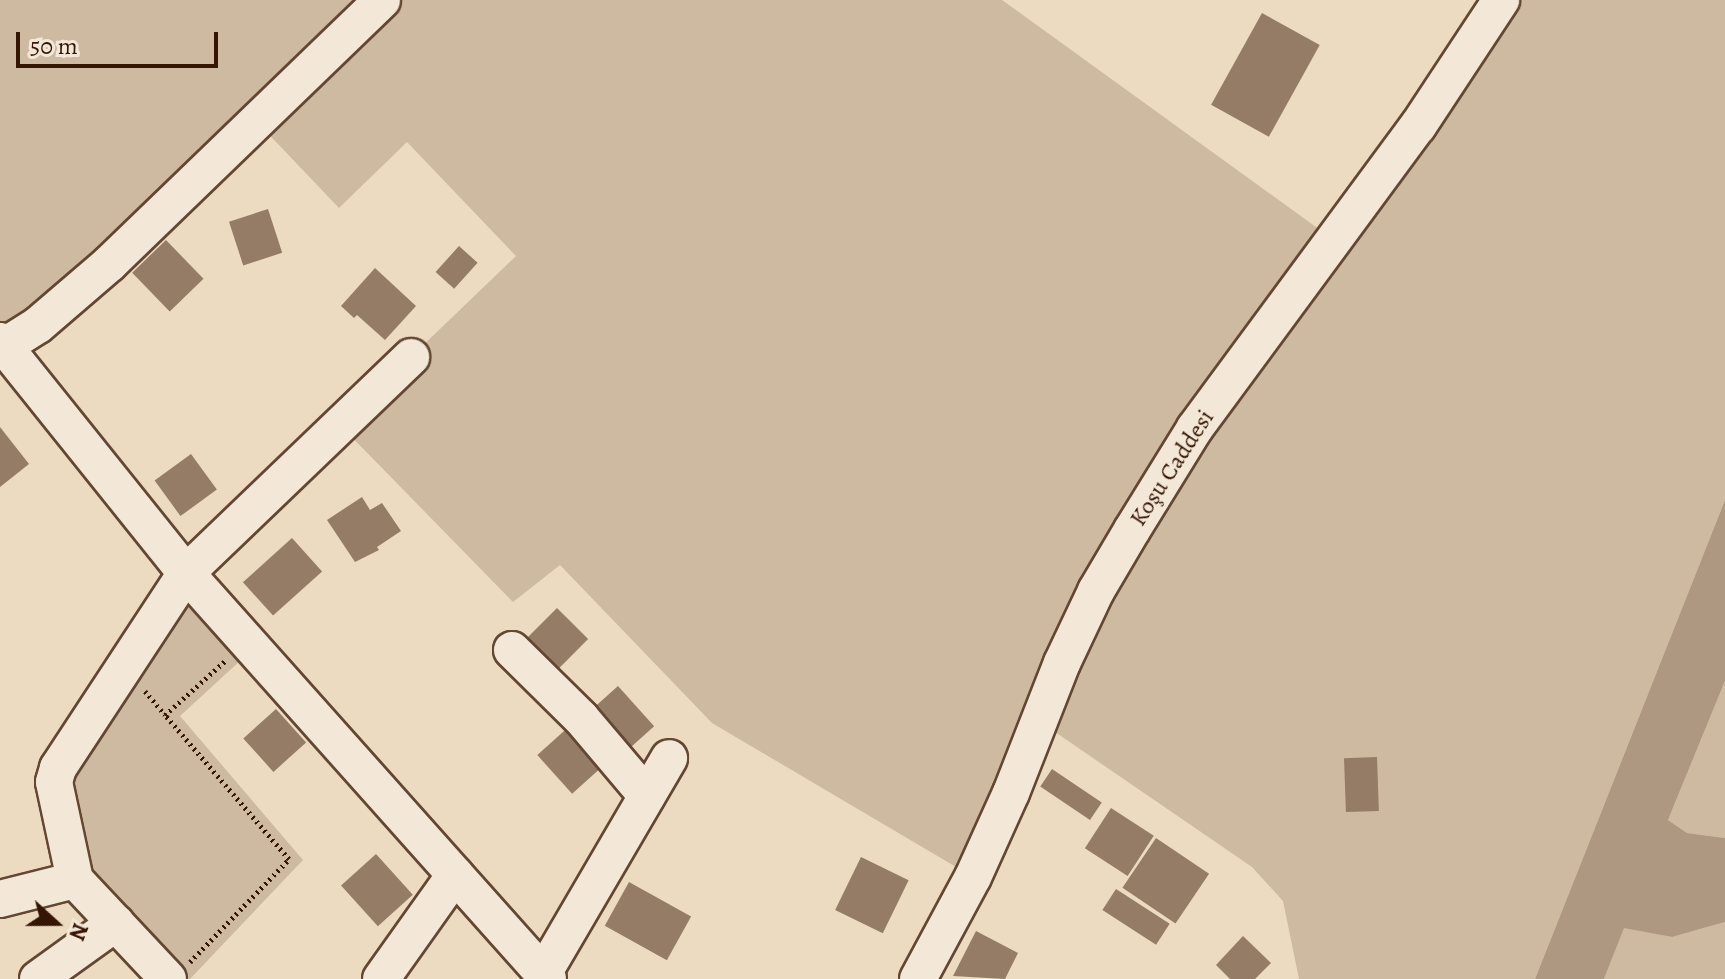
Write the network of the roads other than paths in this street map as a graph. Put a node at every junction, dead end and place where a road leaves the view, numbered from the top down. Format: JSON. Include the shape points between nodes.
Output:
{"nodes":[{"id":1,"x":382,"y":0,"type":"edge"},
{"id":2,"x":1501,"y":0,"type":"edge"},
{"id":3,"x":2,"y":345,"type":"edge"},
{"id":4,"x":411,"y":357,"type":"dead end"},
{"id":5,"x":186,"y":573,"type":"junction"},
{"id":6,"x":512,"y":650,"type":"dead end"},
{"id":7,"x":669,"y":758,"type":"dead end"},
{"id":8,"x":647,"y":796,"type":"junction"},
{"id":9,"x":455,"y":875,"type":"junction"},
{"id":10,"x":75,"y":880,"type":"junction"},
{"id":11,"x":0,"y":899,"type":"edge"},
{"id":12,"x":116,"y":923,"type":"junction"},
{"id":13,"x":176,"y":974,"type":"edge"},
{"id":14,"x":546,"y":976,"type":"edge"},
{"id":15,"x":38,"y":979,"type":"edge"},
{"id":16,"x":381,"y":979,"type":"edge"},
{"id":17,"x":918,"y":979,"type":"edge"}],
"edges":[{"from":1,"to":3,"type":"street","via":[[110,263],[38,325]]},
{"from":2,"to":17,"type":"street","name":"Koşu Caddesi","via":[[1418,126],[1195,428],[1125,542],[1062,663],[973,877]]},
{"from":3,"to":5,"type":"street"},
{"from":4,"to":5,"type":"street"},
{"from":5,"to":9,"type":"street"},
{"from":5,"to":10,"type":"street","via":[[58,768],[54,782]]},
{"from":6,"to":8,"type":"street","via":[[581,718]]},
{"from":7,"to":8,"type":"street"},
{"from":8,"to":14,"type":"street"},
{"from":9,"to":14,"type":"street"},
{"from":9,"to":16,"type":"street"},
{"from":10,"to":11,"type":"street"},
{"from":10,"to":12,"type":"street"},
{"from":12,"to":13,"type":"street"},
{"from":12,"to":15,"type":"street"}]}
